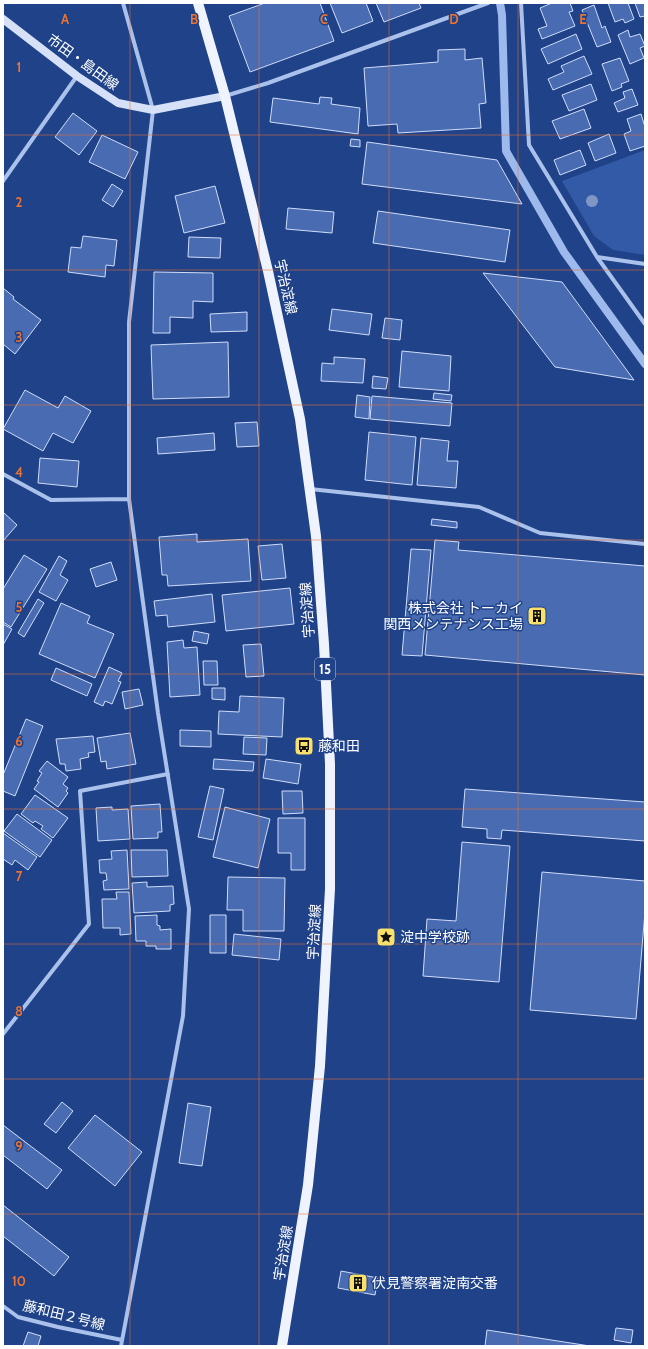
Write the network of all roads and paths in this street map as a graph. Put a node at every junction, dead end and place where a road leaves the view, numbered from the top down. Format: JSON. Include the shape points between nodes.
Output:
{"nodes":[{"id":1,"x":123,"y":3,"type":"edge"},
{"id":2,"x":198,"y":3,"type":"edge"},
{"id":3,"x":488,"y":3,"type":"edge"},
{"id":4,"x":521,"y":3,"type":"edge"},
{"id":5,"x":3,"y":19,"type":"edge"},
{"id":6,"x":77,"y":76,"type":"junction"},
{"id":7,"x":225,"y":96,"type":"junction"},
{"id":8,"x":153,"y":110,"type":"junction"},
{"id":9,"x":3,"y":181,"type":"edge"},
{"id":10,"x":597,"y":257,"type":"junction"},
{"id":11,"x":645,"y":264,"type":"edge"},
{"id":12,"x":645,"y":324,"type":"edge"},
{"id":13,"x":3,"y":474,"type":"edge"},
{"id":14,"x":310,"y":489,"type":"junction"},
{"id":15,"x":129,"y":499,"type":"junction"},
{"id":16,"x":645,"y":544,"type":"edge"},
{"id":17,"x":168,"y":774,"type":"junction"},
{"id":18,"x":3,"y":1034,"type":"edge"},
{"id":19,"x":3,"y":1306,"type":"edge"},
{"id":20,"x":122,"y":1340,"type":"junction"},
{"id":21,"x":121,"y":1346,"type":"edge"},
{"id":22,"x":282,"y":1346,"type":"edge"}],
"edges":[{"from":1,"to":8,"type":"street"},
{"from":2,"to":7,"type":"main road","name":"宇治淀線","number":"15"},
{"from":3,"to":7,"type":"street","via":[[268,83]]},
{"from":4,"to":10,"type":"street","via":[[529,145]]},
{"from":5,"to":6,"type":"street","name":"市田・島田線"},
{"from":6,"to":8,"type":"street","name":"市田・島田線","via":[[118,103]]},
{"from":6,"to":9,"type":"street"},
{"from":7,"to":8,"type":"street","name":"市田・島田線"},
{"from":7,"to":14,"type":"main road","name":"宇治淀線","number":"15","via":[[297,403]]},
{"from":8,"to":15,"type":"street","via":[[128,322]]},
{"from":10,"to":11,"type":"street"},
{"from":10,"to":12,"type":"street"},
{"from":13,"to":15,"type":"street","via":[[51,500]]},
{"from":14,"to":16,"type":"street","via":[[479,507],[540,534]]},
{"from":14,"to":22,"type":"main road","name":"宇治淀線","number":"15","via":[[316,536],[330,764],[330,889],[320,1066],[308,1185]]},
{"from":15,"to":17,"type":"street"},
{"from":17,"to":18,"type":"street","via":[[80,791],[89,924]]},
{"from":17,"to":20,"type":"street","via":[[189,909],[183,1016]]},
{"from":19,"to":20,"type":"street","name":"藤和田２号線","via":[[18,1316]]},
{"from":20,"to":21,"type":"street"}]}
